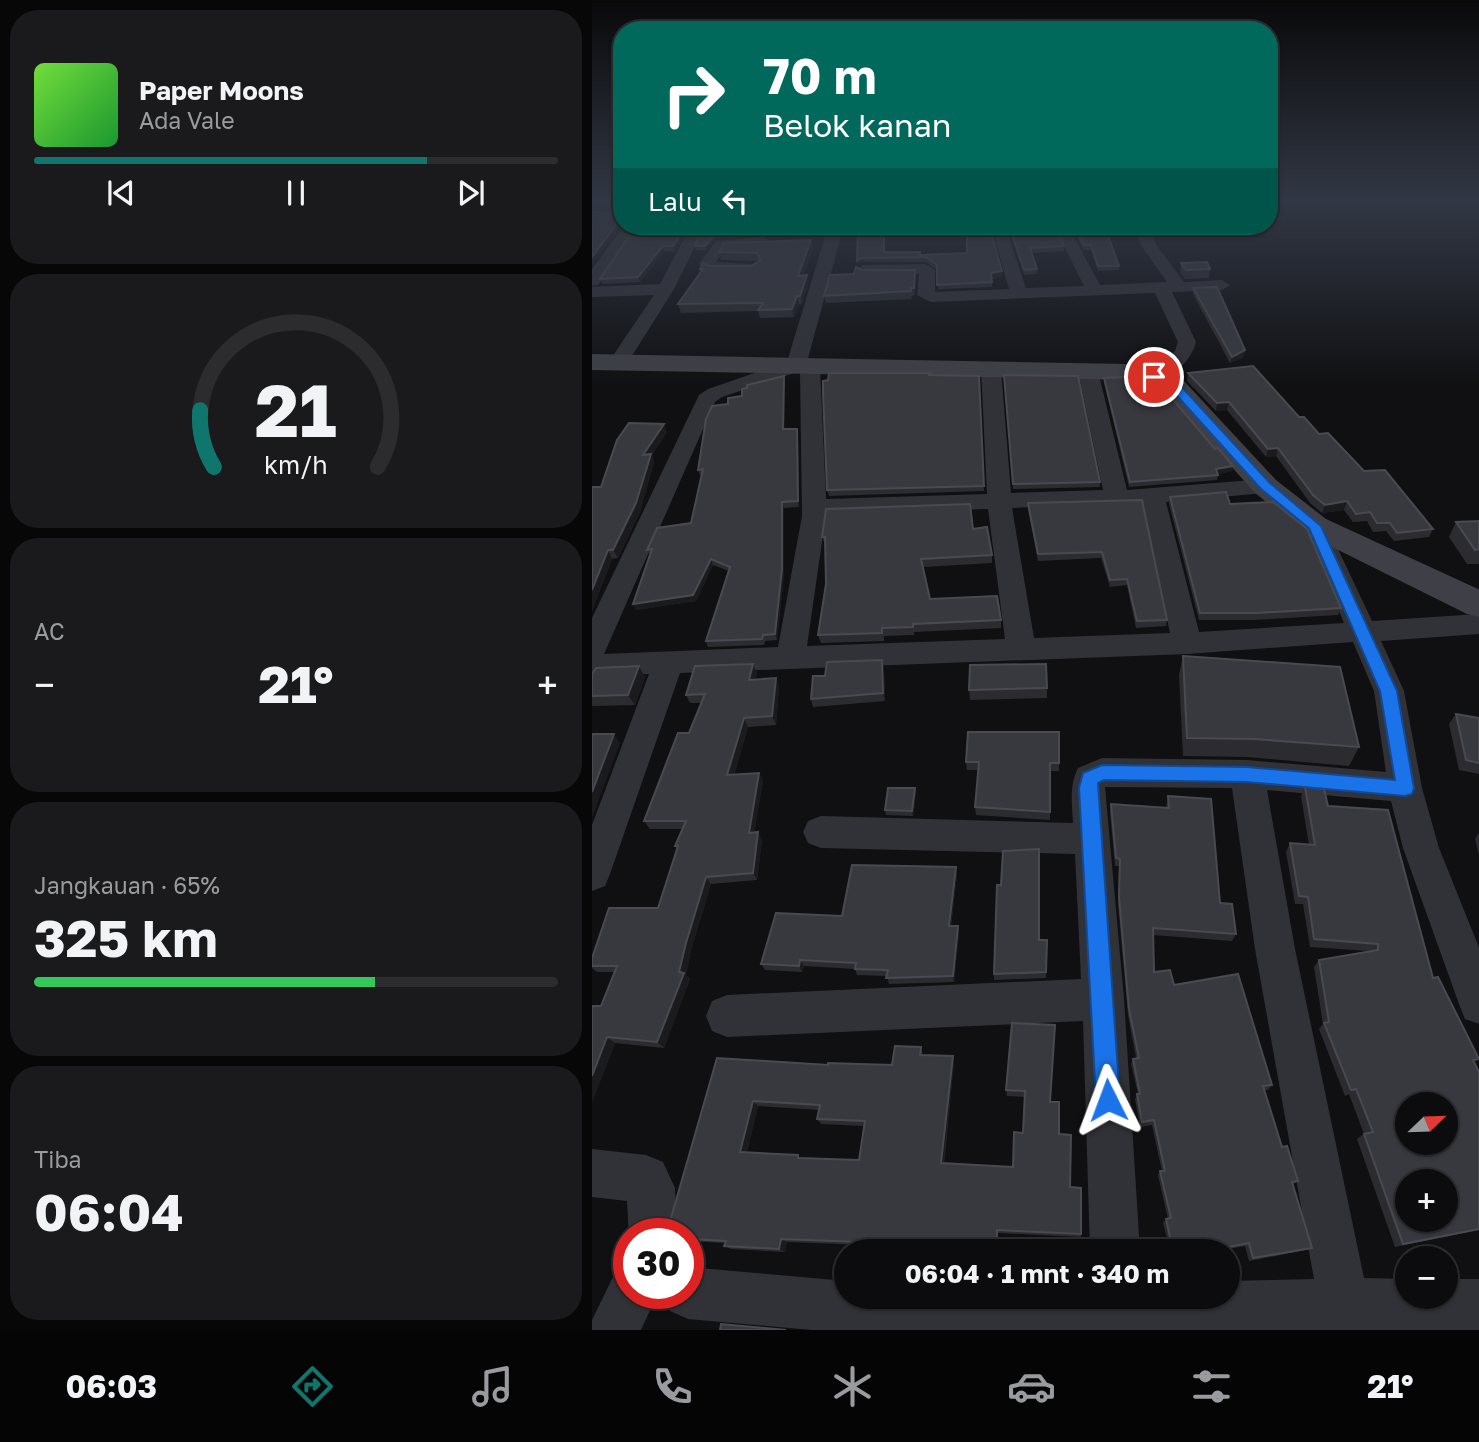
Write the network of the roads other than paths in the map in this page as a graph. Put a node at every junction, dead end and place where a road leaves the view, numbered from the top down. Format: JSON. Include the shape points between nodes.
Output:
{"nodes":[{"id":1,"x":605,"y":263,"type":"edge"},
{"id":2,"x":679,"y":263,"type":"edge"},
{"id":3,"x":708,"y":263,"type":"edge"},
{"id":4,"x":825,"y":263,"type":"edge"},
{"id":5,"x":1009,"y":263,"type":"edge"},
{"id":6,"x":1080,"y":263,"type":"edge"},
{"id":7,"x":1158,"y":263,"type":"edge"},
{"id":8,"x":753,"y":267,"type":"edge"},
{"id":9,"x":863,"y":270,"type":"edge"},
{"id":10,"x":592,"y":281,"type":"edge"},
{"id":11,"x":1222,"y":285,"type":"dead end"},
{"id":12,"x":1170,"y":287,"type":"junction"},
{"id":13,"x":666,"y":289,"type":"junction"},
{"id":14,"x":1095,"y":291,"type":"junction"},
{"id":15,"x":592,"y":292,"type":"edge"},
{"id":16,"x":1019,"y":294,"type":"junction"},
{"id":17,"x":592,"y":362,"type":"edge"},
{"id":18,"x":618,"y":363,"type":"junction"},
{"id":19,"x":803,"y":366,"type":"junction"},
{"id":20,"x":991,"y":369,"type":"junction"},
{"id":21,"x":1088,"y":371,"type":"junction"},
{"id":22,"x":1154,"y":377,"type":"junction"},
{"id":23,"x":1265,"y":486,"type":"junction"},
{"id":24,"x":1153,"y":496,"type":"junction"},
{"id":25,"x":1117,"y":498,"type":"junction"},
{"id":26,"x":999,"y":500,"type":"junction"},
{"id":27,"x":814,"y":507,"type":"junction"},
{"id":28,"x":1315,"y":526,"type":"junction"},
{"id":29,"x":1479,"y":605,"type":"edge"},
{"id":30,"x":1479,"y":624,"type":"edge"},
{"id":31,"x":1363,"y":631,"type":"junction"},
{"id":32,"x":1187,"y":643,"type":"junction"},
{"id":33,"x":592,"y":649,"type":"edge"},
{"id":34,"x":1021,"y":649,"type":"junction"},
{"id":35,"x":791,"y":657,"type":"junction"},
{"id":36,"x":667,"y":663,"type":"junction"},
{"id":37,"x":592,"y":664,"type":"edge"},
{"id":38,"x":1247,"y":774,"type":"junction"},
{"id":39,"x":1405,"y":788,"type":"junction"},
{"id":40,"x":821,"y":832,"type":"dead end"},
{"id":41,"x":1092,"y":839,"type":"junction"},
{"id":42,"x":592,"y":874,"type":"edge"},
{"id":43,"x":1103,"y":999,"type":"junction"},
{"id":44,"x":1479,"y":1004,"type":"edge"},
{"id":45,"x":727,"y":1016,"type":"dead end"},
{"id":46,"x":592,"y":1173,"type":"edge"},
{"id":47,"x":652,"y":1218,"type":"edge"},
{"id":48,"x":1114,"y":1239,"type":"edge"},
{"id":49,"x":704,"y":1296,"type":"edge"},
{"id":50,"x":1479,"y":1305,"type":"edge"},
{"id":51,"x":624,"y":1309,"type":"edge"},
{"id":52,"x":1014,"y":1309,"type":"edge"},
{"id":53,"x":1216,"y":1309,"type":"edge"},
{"id":54,"x":1346,"y":1317,"type":"edge"},
{"id":55,"x":841,"y":1319,"type":"edge"},
{"id":56,"x":614,"y":1330,"type":"edge"}],
"edges":[{"from":1,"to":10,"type":"street"},
{"from":2,"to":13,"type":"street"},
{"from":3,"to":8,"type":"street","via":[[711,267]]},
{"from":4,"to":19,"type":"street"},
{"from":5,"to":16,"type":"street"},
{"from":6,"to":14,"type":"street"},
{"from":7,"to":12,"type":"street"},
{"from":9,"to":16,"type":"street","via":[[925,270],[928,297]]},
{"from":11,"to":12,"type":"street"},
{"from":12,"to":14,"type":"street"},
{"from":12,"to":22,"type":"street","via":[[1188,342],[1184,353]]},
{"from":13,"to":15,"type":"street"},
{"from":13,"to":18,"type":"street"},
{"from":14,"to":16,"type":"street"},
{"from":17,"to":18,"type":"main road"},
{"from":18,"to":19,"type":"main road"},
{"from":19,"to":20,"type":"main road"},
{"from":19,"to":27,"type":"street"},
{"from":19,"to":33,"type":"street","via":[[706,399]]},
{"from":20,"to":21,"type":"main road"},
{"from":20,"to":26,"type":"street"},
{"from":21,"to":22,"type":"main road"},
{"from":21,"to":25,"type":"street"},
{"from":22,"to":23,"type":"main road","via":[[1175,387]]},
{"from":23,"to":24,"type":"street"},
{"from":23,"to":28,"type":"main road"},
{"from":24,"to":25,"type":"street"},
{"from":24,"to":32,"type":"street"},
{"from":25,"to":26,"type":"street"},
{"from":26,"to":27,"type":"street"},
{"from":26,"to":34,"type":"street"},
{"from":27,"to":35,"type":"street"},
{"from":28,"to":29,"type":"main road"},
{"from":28,"to":31,"type":"street"},
{"from":30,"to":31,"type":"street"},
{"from":31,"to":32,"type":"street"},
{"from":31,"to":39,"type":"street","via":[[1389,691]]},
{"from":32,"to":34,"type":"street"},
{"from":34,"to":35,"type":"street"},
{"from":35,"to":36,"type":"street"},
{"from":36,"to":37,"type":"street"},
{"from":36,"to":42,"type":"street"},
{"from":38,"to":39,"type":"street"},
{"from":38,"to":41,"type":"street","via":[[1102,772],[1090,778],[1088,788]]},
{"from":38,"to":54,"type":"street","via":[[1275,949]]},
{"from":39,"to":44,"type":"street","via":[[1421,848]]},
{"from":40,"to":41,"type":"street"},
{"from":41,"to":43,"type":"street"},
{"from":43,"to":45,"type":"street"},
{"from":43,"to":48,"type":"street"},
{"from":46,"to":47,"type":"street","via":[[646,1179],[651,1188]]},
{"from":49,"to":55,"type":"street"},
{"from":50,"to":54,"type":"street"},
{"from":51,"to":56,"type":"street"},
{"from":52,"to":55,"type":"street"},
{"from":53,"to":54,"type":"street"}]}
